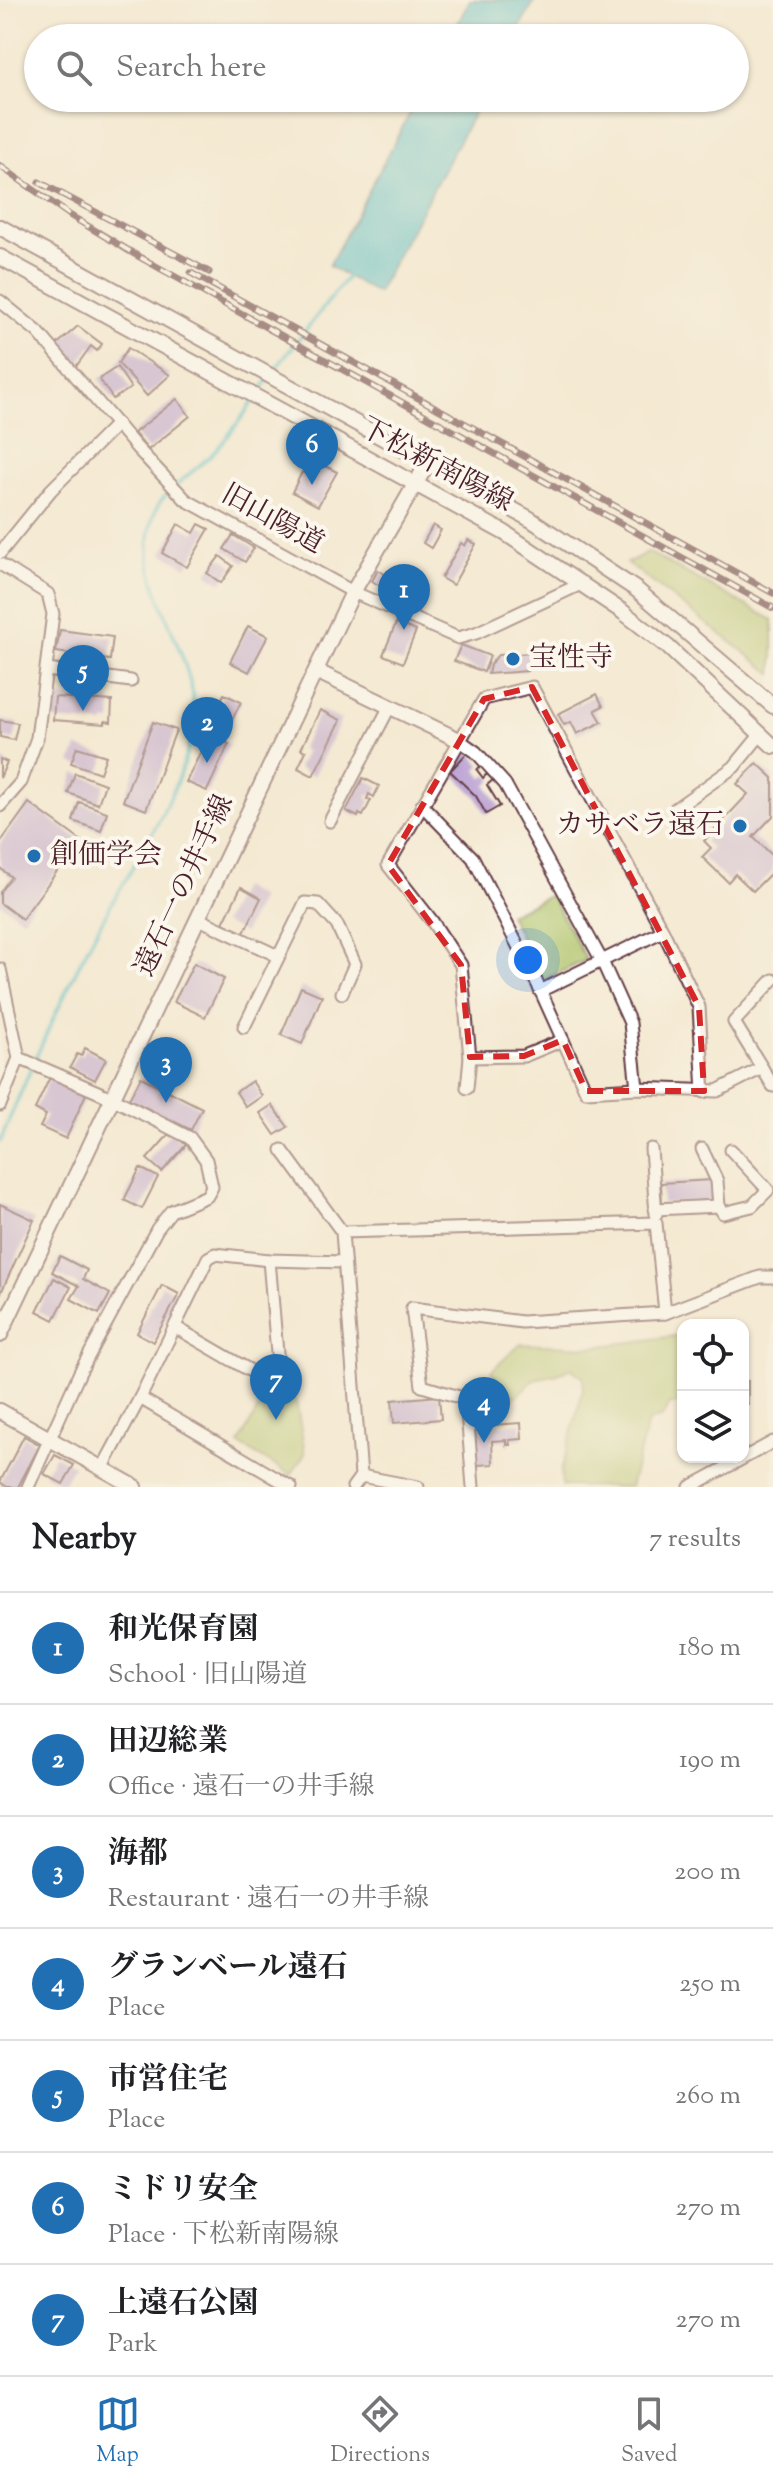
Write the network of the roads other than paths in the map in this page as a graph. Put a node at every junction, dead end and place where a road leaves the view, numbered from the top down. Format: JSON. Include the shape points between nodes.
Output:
{"nodes":[{"id":1,"x":0,"y":227,"type":"edge"},
{"id":2,"x":1,"y":260,"type":"edge"},
{"id":3,"x":0,"y":301,"type":"edge"},
{"id":4,"x":117,"y":424,"type":"junction"},
{"id":5,"x":427,"y":464,"type":"junction"},
{"id":6,"x":413,"y":484,"type":"junction"},
{"id":7,"x":0,"y":553,"type":"edge"},
{"id":8,"x":0,"y":564,"type":"edge"},
{"id":9,"x":583,"y":583,"type":"junction"},
{"id":10,"x":353,"y":592,"type":"junction"},
{"id":11,"x":47,"y":670,"type":"junction"},
{"id":12,"x":316,"y":671,"type":"junction"},
{"id":13,"x":131,"y":681,"type":"dead end"},
{"id":14,"x":390,"y":706,"type":"junction"},
{"id":15,"x":773,"y":706,"type":"edge"},
{"id":16,"x":761,"y":734,"type":"junction"},
{"id":17,"x":459,"y":740,"type":"junction"},
{"id":18,"x":773,"y":746,"type":"edge"},
{"id":19,"x":422,"y":805,"type":"junction"},
{"id":20,"x":0,"y":806,"type":"edge"},
{"id":21,"x":675,"y":809,"type":"dead end"},
{"id":22,"x":330,"y":821,"type":"dead end"},
{"id":23,"x":199,"y":919,"type":"junction"},
{"id":24,"x":663,"y":931,"type":"junction"},
{"id":25,"x":278,"y":956,"type":"junction"},
{"id":26,"x":602,"y":961,"type":"junction"},
{"id":27,"x":0,"y":969,"type":"edge"},
{"id":28,"x":773,"y":980,"type":"edge"},
{"id":29,"x":540,"y":991,"type":"junction"},
{"id":30,"x":342,"y":993,"type":"dead end"},
{"id":31,"x":244,"y":1027,"type":"dead end"},
{"id":32,"x":563,"y":1040,"type":"junction"},
{"id":33,"x":14,"y":1042,"type":"junction"},
{"id":34,"x":0,"y":1045,"type":"edge"},
{"id":35,"x":470,"y":1057,"type":"junction"},
{"id":36,"x":19,"y":1058,"type":"junction"},
{"id":37,"x":762,"y":1068,"type":"junction"},
{"id":38,"x":773,"y":1086,"type":"edge"},
{"id":39,"x":467,"y":1088,"type":"dead end"},
{"id":40,"x":637,"y":1088,"type":"junction"},
{"id":41,"x":704,"y":1092,"type":"junction"},
{"id":42,"x":114,"y":1099,"type":"junction"},
{"id":43,"x":0,"y":1105,"type":"edge"},
{"id":44,"x":651,"y":1149,"type":"dead end"},
{"id":45,"x":702,"y":1149,"type":"dead end"},
{"id":46,"x":282,"y":1150,"type":"dead end"},
{"id":47,"x":731,"y":1150,"type":"dead end"},
{"id":48,"x":719,"y":1206,"type":"junction"},
{"id":49,"x":655,"y":1209,"type":"junction"},
{"id":50,"x":656,"y":1223,"type":"junction"},
{"id":51,"x":342,"y":1232,"type":"junction"},
{"id":52,"x":269,"y":1260,"type":"junction"},
{"id":53,"x":344,"y":1262,"type":"junction"},
{"id":54,"x":773,"y":1277,"type":"edge"},
{"id":55,"x":665,"y":1313,"type":"junction"},
{"id":56,"x":175,"y":1327,"type":"junction"},
{"id":57,"x":0,"y":1335,"type":"edge"},
{"id":58,"x":140,"y":1398,"type":"junction"},
{"id":59,"x":0,"y":1411,"type":"edge"},
{"id":60,"x":49,"y":1437,"type":"junction"},
{"id":61,"x":773,"y":1442,"type":"edge"},
{"id":62,"x":102,"y":1469,"type":"junction"},
{"id":63,"x":361,"y":1476,"type":"junction"},
{"id":64,"x":28,"y":1487,"type":"edge"},
{"id":65,"x":135,"y":1487,"type":"edge"},
{"id":66,"x":291,"y":1487,"type":"edge"},
{"id":67,"x":353,"y":1487,"type":"edge"},
{"id":68,"x":418,"y":1487,"type":"edge"},
{"id":69,"x":473,"y":1487,"type":"edge"},
{"id":70,"x":690,"y":1487,"type":"edge"}],
"edges":[{"from":1,"to":5,"type":"main road","name":"下松新南陽線"},
{"from":2,"to":6,"type":"main road","name":"下松新南陽線"},
{"from":3,"to":4,"type":"street","name":"旧山陽道","via":[[38,332]]},
{"from":4,"to":7,"type":"street","via":[[51,490]]},
{"from":4,"to":10,"type":"street","name":"旧山陽道","via":[[186,500]]},
{"from":5,"to":6,"type":"main road","name":"遠石一の井手線"},
{"from":5,"to":15,"type":"main road","name":"下松新南陽線","via":[[530,519],[637,590]]},
{"from":6,"to":9,"type":"main road","name":"下松新南陽線"},
{"from":6,"to":10,"type":"main road","name":"遠石一の井手線"},
{"from":8,"to":11,"type":"street","via":[[48,594],[53,614]]},
{"from":9,"to":10,"type":"street","name":"旧山陽道","via":[[458,638]]},
{"from":9,"to":16,"type":"main road","name":"下松新南陽線","via":[[668,647]]},
{"from":10,"to":12,"type":"main road","name":"遠石一の井手線"},
{"from":11,"to":13,"type":"street"},
{"from":11,"to":20,"type":"street","via":[[37,738],[21,782]]},
{"from":12,"to":14,"type":"main road"},
{"from":12,"to":23,"type":"main road","name":"遠石一の井手線"},
{"from":14,"to":17,"type":"main road"},
{"from":14,"to":22,"type":"street"},
{"from":16,"to":18,"type":"main road","name":"下松新南陽線"},
{"from":16,"to":21,"type":"street","via":[[734,767]]},
{"from":17,"to":19,"type":"street"},
{"from":17,"to":24,"type":"street","via":[[484,699],[532,687]]},
{"from":17,"to":26,"type":"street","via":[[505,784]]},
{"from":19,"to":29,"type":"street","via":[[473,858]]},
{"from":19,"to":35,"type":"street","via":[[388,865],[461,965]]},
{"from":23,"to":25,"type":"street"},
{"from":23,"to":42,"type":"main road","name":"遠石一の井手線"},
{"from":24,"to":26,"type":"street"},
{"from":24,"to":41,"type":"street","via":[[699,1007]]},
{"from":25,"to":30,"type":"street","via":[[305,903],[318,904],[337,925],[355,964]]},
{"from":25,"to":31,"type":"street"},
{"from":26,"to":29,"type":"street"},
{"from":26,"to":40,"type":"street","via":[[630,1023]]},
{"from":27,"to":33,"type":"street"},
{"from":28,"to":37,"type":"street","via":[[734,1022]]},
{"from":29,"to":32,"type":"street"},
{"from":32,"to":35,"type":"street","via":[[524,1056]]},
{"from":32,"to":40,"type":"street","via":[[586,1091]]},
{"from":33,"to":34,"type":"street"},
{"from":33,"to":36,"type":"street"},
{"from":35,"to":39,"type":"street"},
{"from":36,"to":42,"type":"street"},
{"from":36,"to":43,"type":"street"},
{"from":37,"to":38,"type":"street"},
{"from":37,"to":41,"type":"street","via":[[717,1091]]},
{"from":40,"to":41,"type":"street"},
{"from":42,"to":57,"type":"main road","name":"遠石一の井手線"},
{"from":42,"to":60,"type":"street","via":[[190,1138],[206,1160],[212,1187],[207,1196],[171,1211],[157,1229]]},
{"from":44,"to":49,"type":"street"},
{"from":45,"to":48,"type":"street","via":[[717,1181]]},
{"from":46,"to":51,"type":"street"},
{"from":47,"to":48,"type":"street","via":[[768,1190],[752,1206],[723,1213]]},
{"from":48,"to":49,"type":"street"},
{"from":49,"to":50,"type":"street"},
{"from":50,"to":51,"type":"street"},
{"from":50,"to":55,"type":"street"},
{"from":51,"to":53,"type":"street"},
{"from":52,"to":53,"type":"street"},
{"from":52,"to":56,"type":"street","via":[[215,1254],[208,1258]]},
{"from":52,"to":56,"type":"street","via":[[280,1388]]},
{"from":53,"to":63,"type":"street"},
{"from":54,"to":55,"type":"street","via":[[760,1277]]},
{"from":55,"to":69,"type":"street","via":[[522,1322],[412,1308],[422,1386],[466,1399]]},
{"from":56,"to":58,"type":"street"},
{"from":58,"to":62,"type":"street"},
{"from":58,"to":66,"type":"street"},
{"from":59,"to":60,"type":"main road"},
{"from":60,"to":62,"type":"main road"},
{"from":60,"to":64,"type":"street"},
{"from":61,"to":70,"type":"street"},
{"from":62,"to":65,"type":"main road"},
{"from":63,"to":67,"type":"street"},
{"from":63,"to":68,"type":"street"}]}
